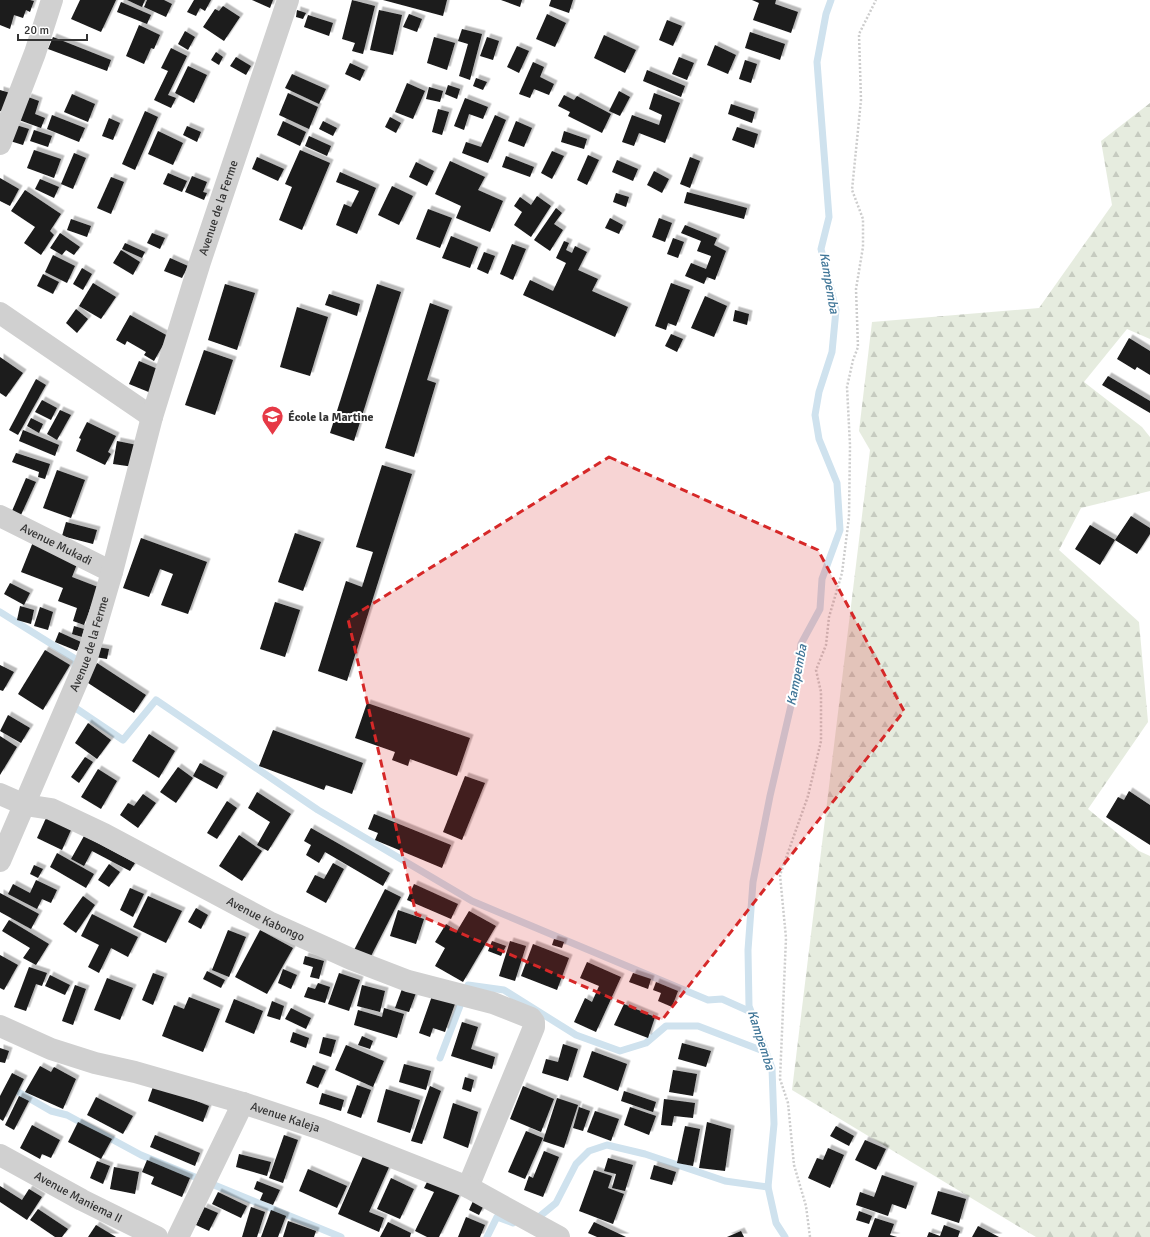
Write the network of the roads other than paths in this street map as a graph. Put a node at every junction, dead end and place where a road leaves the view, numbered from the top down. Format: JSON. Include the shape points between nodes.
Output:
{"nodes":[{"id":1,"x":52,"y":0,"type":"edge"},
{"id":2,"x":288,"y":0,"type":"edge"},
{"id":3,"x":0,"y":144,"type":"edge"},
{"id":4,"x":0,"y":313,"type":"edge"},
{"id":5,"x":152,"y":417,"type":"junction"},
{"id":6,"x":0,"y":516,"type":"edge"},
{"id":7,"x":112,"y":572,"type":"junction"},
{"id":8,"x":0,"y":794,"type":"edge"},
{"id":9,"x":26,"y":805,"type":"junction"},
{"id":10,"x":0,"y":861,"type":"edge"},
{"id":11,"x":0,"y":1026,"type":"edge"},
{"id":12,"x":242,"y":1103,"type":"junction"},
{"id":13,"x":0,"y":1155,"type":"edge"},
{"id":14,"x":468,"y":1187,"type":"junction"},
{"id":15,"x":157,"y":1237,"type":"edge"},
{"id":16,"x":178,"y":1237,"type":"edge"},
{"id":17,"x":558,"y":1237,"type":"edge"}],
"edges":[{"from":1,"to":3,"type":"street","via":[[35,53]]},
{"from":2,"to":5,"type":"street","name":"Avenue de la Ferme","via":[[200,262]]},
{"from":4,"to":5,"type":"street"},
{"from":5,"to":7,"type":"street","name":"Avenue de la Ferme"},
{"from":6,"to":7,"type":"street","name":"Avenue Mukadi"},
{"from":7,"to":9,"type":"street","name":"Avenue de la Ferme","via":[[86,661]]},
{"from":8,"to":9,"type":"street","name":"Avenue Kabongo"},
{"from":9,"to":10,"type":"street","name":"Avenue de la Ferme"},
{"from":9,"to":14,"type":"street","name":"Avenue Kabongo","via":[[50,810],[104,834],[269,922],[351,959],[408,980],[493,1003],[529,1017],[534,1022],[534,1027]]},
{"from":11,"to":12,"type":"street","name":"Avenue Kaleja","via":[[95,1063]]},
{"from":12,"to":14,"type":"street","name":"Avenue Kaleja","via":[[321,1129]]},
{"from":12,"to":16,"type":"street"},
{"from":13,"to":15,"type":"street","name":"Avenue Maniema II"},
{"from":14,"to":17,"type":"street","name":"Avenue Kaleja"}]}
